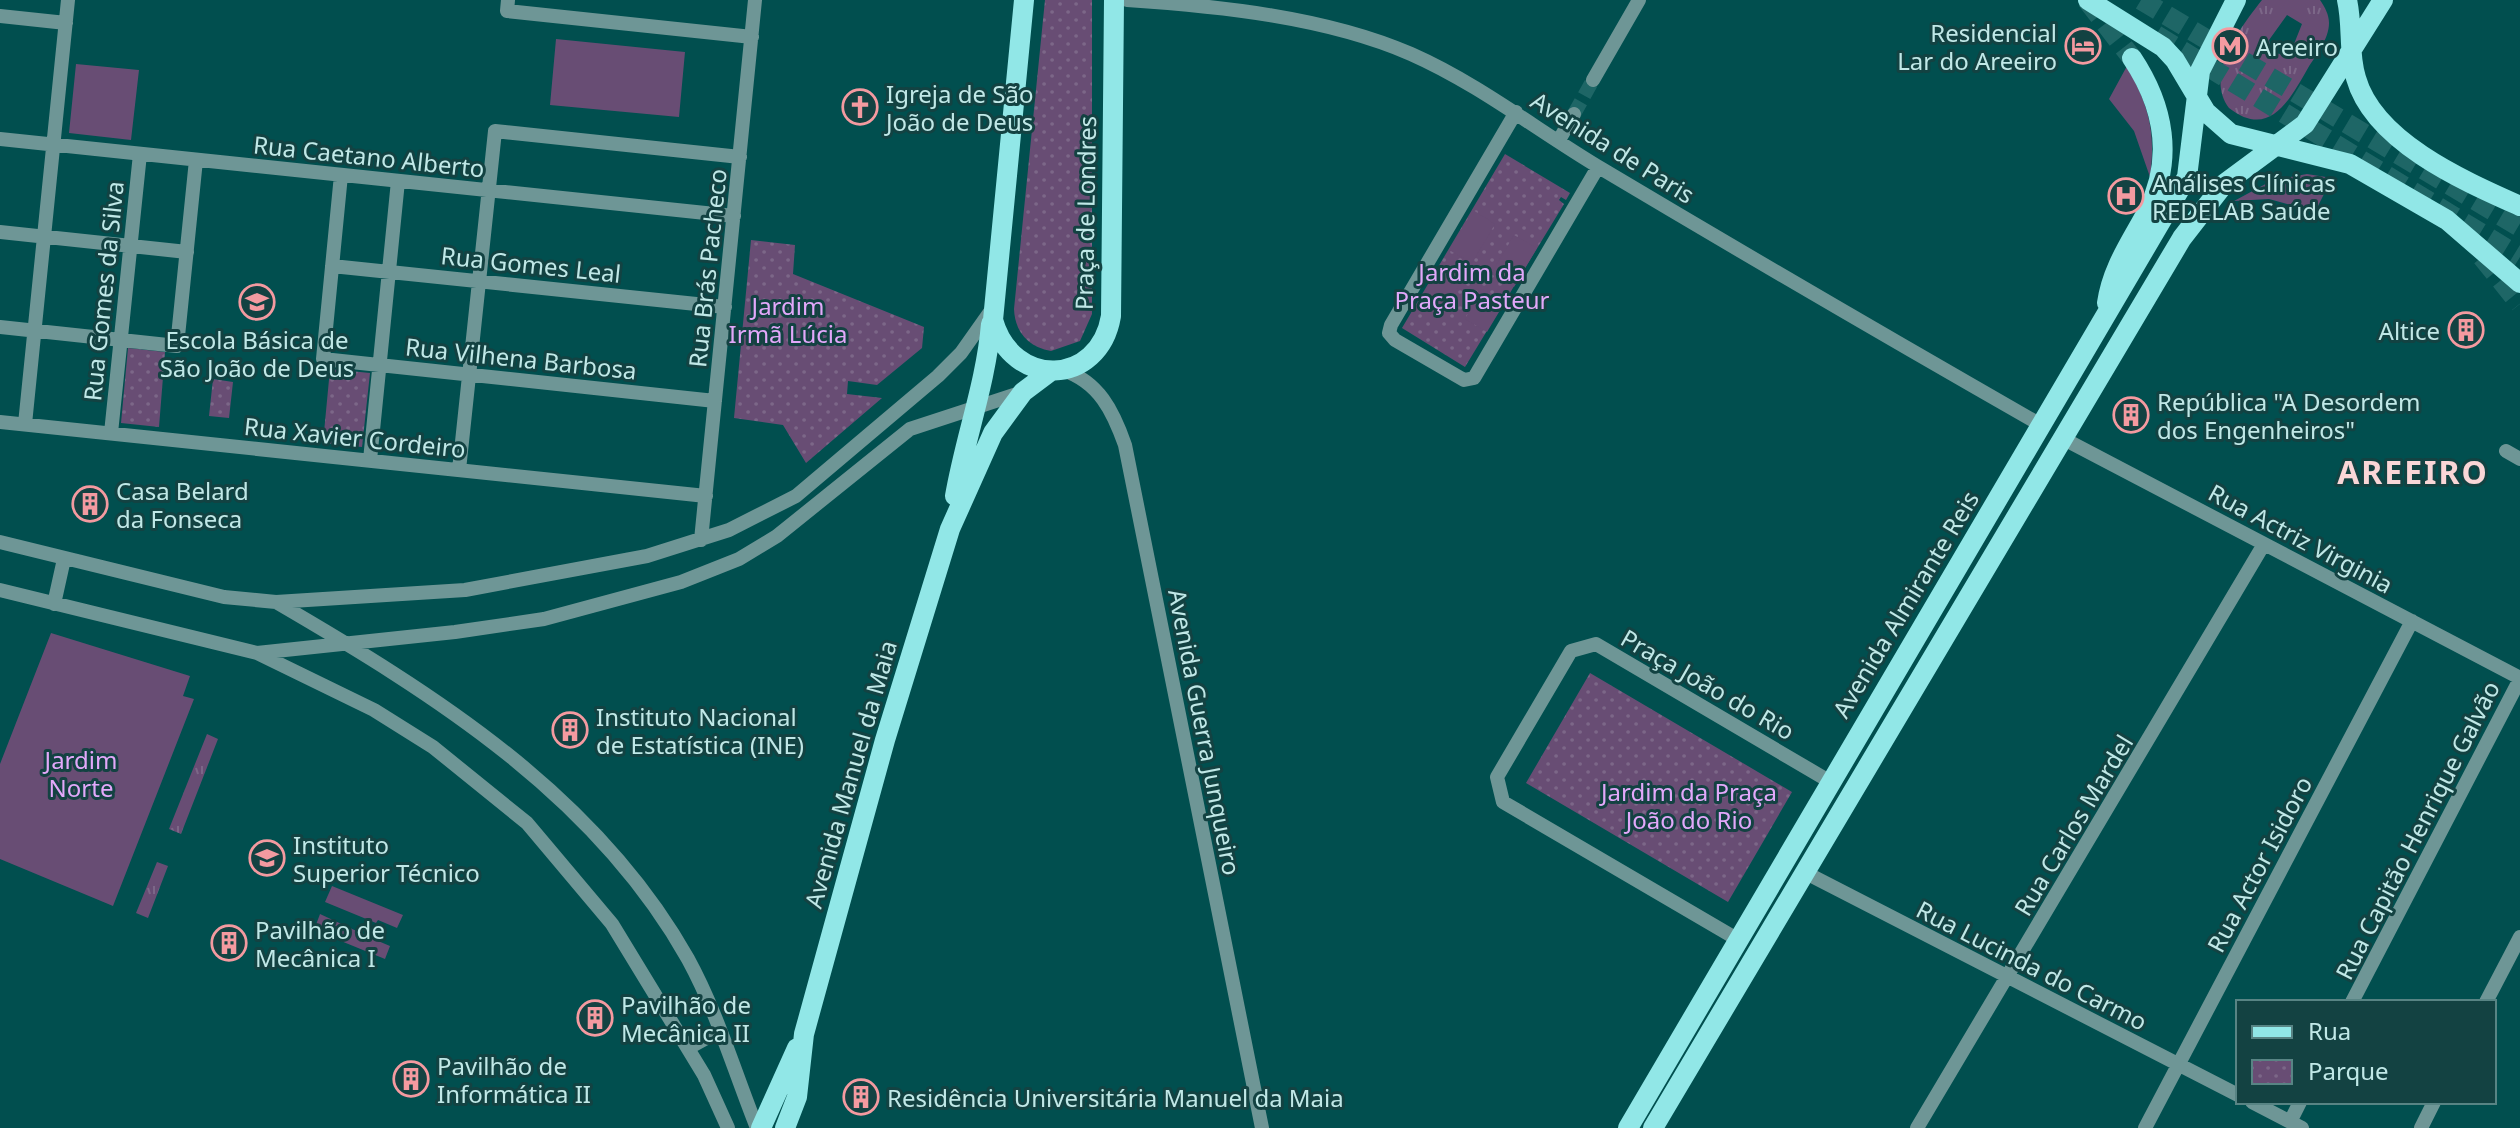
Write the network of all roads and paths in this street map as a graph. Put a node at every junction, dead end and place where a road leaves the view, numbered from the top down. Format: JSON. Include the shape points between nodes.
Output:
{"nodes":[{"id":1,"x":68,"y":0,"type":"edge"},
{"id":2,"x":755,"y":0,"type":"edge"},
{"id":3,"x":1024,"y":0,"type":"edge"},
{"id":4,"x":1114,"y":0,"type":"edge"},
{"id":5,"x":1127,"y":0,"type":"edge"},
{"id":6,"x":1639,"y":0,"type":"edge"},
{"id":7,"x":2088,"y":0,"type":"edge"},
{"id":8,"x":2236,"y":0,"type":"edge"},
{"id":9,"x":2347,"y":0,"type":"edge"},
{"id":10,"x":2383,"y":0,"type":"edge"},
{"id":11,"x":508,"y":6,"type":"edge"},
{"id":12,"x":0,"y":16,"type":"edge"},
{"id":13,"x":66,"y":23,"type":"junction"},
{"id":14,"x":752,"y":37,"type":"junction"},
{"id":15,"x":2349,"y":49,"type":"junction"},
{"id":16,"x":2132,"y":58,"type":"tunnel mouth"},
{"id":17,"x":1593,"y":80,"type":"tunnel mouth"},
{"id":18,"x":2197,"y":96,"type":"junction"},
{"id":19,"x":1516,"y":112,"type":"junction"},
{"id":20,"x":1574,"y":114,"type":"tunnel mouth"},
{"id":21,"x":0,"y":139,"type":"edge"},
{"id":22,"x":1559,"y":140,"type":"junction"},
{"id":23,"x":53,"y":145,"type":"junction"},
{"id":24,"x":2278,"y":146,"type":"junction"},
{"id":25,"x":140,"y":154,"type":"junction"},
{"id":26,"x":740,"y":157,"type":"junction"},
{"id":27,"x":196,"y":160,"type":"junction"},
{"id":28,"x":1598,"y":167,"type":"junction"},
{"id":29,"x":341,"y":175,"type":"junction"},
{"id":30,"x":398,"y":181,"type":"junction"},
{"id":31,"x":488,"y":190,"type":"junction"},
{"id":32,"x":2520,"y":206,"type":"edge"},
{"id":33,"x":734,"y":216,"type":"junction"},
{"id":34,"x":0,"y":232,"type":"edge"},
{"id":35,"x":44,"y":237,"type":"junction"},
{"id":36,"x":130,"y":246,"type":"junction"},
{"id":37,"x":187,"y":252,"type":"junction"},
{"id":38,"x":332,"y":266,"type":"junction"},
{"id":39,"x":389,"y":272,"type":"junction"},
{"id":40,"x":478,"y":281,"type":"junction"},
{"id":41,"x":2520,"y":283,"type":"edge"},
{"id":42,"x":725,"y":307,"type":"junction"},
{"id":43,"x":993,"y":308,"type":"junction"},
{"id":44,"x":2104,"y":319,"type":"junction"},
{"id":45,"x":0,"y":327,"type":"edge"},
{"id":46,"x":35,"y":331,"type":"junction"},
{"id":47,"x":121,"y":340,"type":"junction"},
{"id":48,"x":379,"y":365,"type":"junction"},
{"id":49,"x":1057,"y":370,"type":"junction"},
{"id":50,"x":469,"y":375,"type":"junction"},
{"id":51,"x":1023,"y":392,"type":"junction"},
{"id":52,"x":715,"y":401,"type":"junction"},
{"id":53,"x":974,"y":408,"type":"junction"},
{"id":54,"x":0,"y":422,"type":"edge"},
{"id":55,"x":25,"y":424,"type":"junction"},
{"id":56,"x":2041,"y":425,"type":"junction"},
{"id":57,"x":111,"y":433,"type":"junction"},
{"id":58,"x":2062,"y":438,"type":"junction"},
{"id":59,"x":2506,"y":451,"type":"dead end"},
{"id":60,"x":2520,"y":459,"type":"edge"},
{"id":61,"x":370,"y":460,"type":"junction"},
{"id":62,"x":459,"y":470,"type":"junction"},
{"id":63,"x":706,"y":496,"type":"junction"},
{"id":64,"x":950,"y":529,"type":"junction"},
{"id":65,"x":701,"y":540,"type":"junction"},
{"id":66,"x":0,"y":542,"type":"edge"},
{"id":67,"x":2264,"y":544,"type":"junction"},
{"id":68,"x":64,"y":559,"type":"junction"},
{"id":69,"x":0,"y":590,"type":"edge"},
{"id":70,"x":276,"y":602,"type":"junction"},
{"id":71,"x":54,"y":604,"type":"junction"},
{"id":72,"x":2412,"y":621,"type":"junction"},
{"id":73,"x":347,"y":643,"type":"junction"},
{"id":74,"x":257,"y":653,"type":"junction"},
{"id":75,"x":2520,"y":678,"type":"edge"},
{"id":76,"x":1829,"y":781,"type":"junction"},
{"id":77,"x":1784,"y":861,"type":"junction"},
{"id":78,"x":1806,"y":873,"type":"junction"},
{"id":79,"x":2520,"y":937,"type":"edge"},
{"id":80,"x":1737,"y":939,"type":"junction"},
{"id":81,"x":2009,"y":978,"type":"junction"},
{"id":82,"x":2353,"y":1000,"type":"edge"},
{"id":83,"x":2487,"y":1000,"type":"edge"},
{"id":84,"x":719,"y":1031,"type":"junction"},
{"id":85,"x":804,"y":1034,"type":"junction"},
{"id":86,"x":688,"y":1048,"type":"junction"},
{"id":87,"x":2178,"y":1064,"type":"junction"},
{"id":88,"x":2236,"y":1094,"type":"edge"},
{"id":89,"x":2256,"y":1104,"type":"edge"},
{"id":90,"x":2300,"y":1104,"type":"edge"},
{"id":91,"x":2433,"y":1104,"type":"edge"},
{"id":92,"x":2296,"y":1125,"type":"edge"},
{"id":93,"x":728,"y":1128,"type":"edge"},
{"id":94,"x":759,"y":1128,"type":"edge"},
{"id":95,"x":785,"y":1128,"type":"edge"},
{"id":96,"x":1262,"y":1128,"type":"edge"},
{"id":97,"x":1628,"y":1128,"type":"edge"},
{"id":98,"x":1653,"y":1128,"type":"edge"},
{"id":99,"x":1917,"y":1128,"type":"edge"},
{"id":100,"x":2145,"y":1128,"type":"edge"},
{"id":101,"x":2421,"y":1128,"type":"edge"}],
"edges":[{"from":1,"to":13,"type":"street"},
{"from":2,"to":14,"type":"street","name":"Rua Brás Pacheco"},
{"from":3,"to":43,"type":"main road"},
{"from":4,"to":49,"type":"main road","name":"Praça de Londres","via":[[1111,316],[1096,351],[1076,366]]},
{"from":5,"to":19,"type":"street","name":"Avenida de Paris","via":[[1230,9],[1380,43],[1440,68]]},
{"from":6,"to":17,"type":"street"},
{"from":7,"to":18,"type":"main road","via":[[2163,47]]},
{"from":8,"to":18,"type":"main road","name":"Avenida Almirante Reis","via":[[2206,55]]},
{"from":9,"to":15,"type":"main road"},
{"from":10,"to":15,"type":"main road","name":"Avenida Almirante Reis"},
{"from":11,"to":14,"type":"street"},
{"from":12,"to":13,"type":"street"},
{"from":13,"to":23,"type":"street"},
{"from":14,"to":26,"type":"street","name":"Rua Brás Pacheco"},
{"from":15,"to":24,"type":"main road","name":"Avenida Almirante Reis","via":[[2305,124]]},
{"from":15,"to":32,"type":"main road","via":[[2365,101],[2391,133],[2480,188]]},
{"from":16,"to":44,"type":"main road","via":[[2159,112],[2163,159],[2152,202],[2113,276]]},
{"from":18,"to":24,"type":"main road","via":[[2212,120],[2231,134]]},
{"from":18,"to":44,"type":"main road","name":"Avenida Almirante Reis","via":[[2187,177]]},
{"from":19,"to":22,"type":"street","name":"Avenida de Paris"},
{"from":19,"to":28,"type":"street","via":[[1391,325],[1395,340],[1461,379],[1474,378]]},
{"from":20,"to":22,"type":"street"},
{"from":21,"to":23,"type":"street","name":"Rua Caetano Alberto"},
{"from":22,"to":28,"type":"street","name":"Avenida de Paris"},
{"from":23,"to":25,"type":"street","name":"Rua Caetano Alberto"},
{"from":23,"to":35,"type":"street"},
{"from":24,"to":41,"type":"main road","via":[[2350,164],[2380,180],[2469,235]]},
{"from":24,"to":58,"type":"main road","name":"Avenida Almirante Reis","via":[[2233,175],[2202,210]]},
{"from":25,"to":27,"type":"street","name":"Rua Caetano Alberto"},
{"from":25,"to":36,"type":"street","name":"Rua Gomes da Silva"},
{"from":26,"to":31,"type":"street","via":[[495,131]]},
{"from":26,"to":33,"type":"street","name":"Rua Brás Pacheco"},
{"from":27,"to":29,"type":"street","name":"Rua Caetano Alberto"},
{"from":27,"to":37,"type":"street"},
{"from":28,"to":56,"type":"street","name":"Avenida de Paris"},
{"from":29,"to":30,"type":"street","name":"Rua Caetano Alberto"},
{"from":29,"to":38,"type":"street"},
{"from":30,"to":31,"type":"street","name":"Rua Caetano Alberto"},
{"from":30,"to":39,"type":"street"},
{"from":31,"to":33,"type":"street","name":"Rua Caetano Alberto"},
{"from":31,"to":40,"type":"street"},
{"from":33,"to":42,"type":"street","name":"Rua Brás Pacheco"},
{"from":34,"to":35,"type":"street"},
{"from":35,"to":36,"type":"street"},
{"from":35,"to":46,"type":"street"},
{"from":36,"to":37,"type":"street"},
{"from":36,"to":47,"type":"street","name":"Rua Gomes da Silva"},
{"from":37,"to":47,"type":"street","via":[[177,346]]},
{"from":38,"to":39,"type":"street","name":"Rua Gomes Leal"},
{"from":38,"to":48,"type":"street","name":"Rua Vilhena Barbosa","via":[[323,359]]},
{"from":39,"to":40,"type":"street","name":"Rua Gomes Leal"},
{"from":39,"to":48,"type":"street"},
{"from":40,"to":42,"type":"street","name":"Rua Gomes Leal"},
{"from":40,"to":50,"type":"street"},
{"from":42,"to":52,"type":"street","name":"Rua Brás Pacheco"},
{"from":43,"to":49,"type":"main road","via":[[996,332],[1008,352],[1028,366]]},
{"from":43,"to":53,"type":"main road","name":"Avenida Manuel da Maia","via":[[987,362]]},
{"from":43,"to":65,"type":"street","via":[[951,364],[811,485],[767,514]]},
{"from":44,"to":56,"type":"main road","name":"Avenida Almirante Reis"},
{"from":45,"to":46,"type":"street"},
{"from":46,"to":47,"type":"street"},
{"from":46,"to":55,"type":"street"},
{"from":47,"to":57,"type":"street","name":"Rua Gomes da Silva"},
{"from":48,"to":50,"type":"street","name":"Rua Vilhena Barbosa"},
{"from":48,"to":61,"type":"street"},
{"from":49,"to":51,"type":"main road","name":"Avenida Manuel da Maia"},
{"from":49,"to":96,"type":"street","name":"Avenida Guerra Junqueiro","via":[[1083,378],[1100,392],[1125,445]]},
{"from":50,"to":52,"type":"street","name":"Rua Vilhena Barbosa"},
{"from":50,"to":62,"type":"street"},
{"from":51,"to":53,"type":"street"},
{"from":51,"to":64,"type":"main road","name":"Avenida Manuel da Maia","via":[[989,439]]},
{"from":52,"to":63,"type":"street","name":"Rua Brás Pacheco"},
{"from":53,"to":64,"type":"main road","name":"Avenida Manuel da Maia"},
{"from":53,"to":73,"type":"street","via":[[901,434],[777,536],[700,576],[568,614]]},
{"from":54,"to":55,"type":"street","name":"Rua Xavier Cordeiro"},
{"from":55,"to":57,"type":"street","name":"Rua Xavier Cordeiro"},
{"from":56,"to":58,"type":"main road"},
{"from":56,"to":76,"type":"main road","name":"Avenida Almirante Reis"},
{"from":57,"to":61,"type":"street","name":"Rua Xavier Cordeiro"},
{"from":58,"to":67,"type":"street","name":"Rua Actriz Virginia"},
{"from":58,"to":78,"type":"main road","name":"Avenida Almirante Reis"},
{"from":59,"to":60,"type":"street"},
{"from":61,"to":62,"type":"street","name":"Rua Xavier Cordeiro"},
{"from":62,"to":63,"type":"street","name":"Rua Xavier Cordeiro"},
{"from":63,"to":65,"type":"street","name":"Rua Brás Pacheco"},
{"from":64,"to":85,"type":"main road","name":"Avenida Manuel da Maia"},
{"from":65,"to":70,"type":"street","via":[[496,586]]},
{"from":66,"to":68,"type":"street"},
{"from":67,"to":72,"type":"street","name":"Rua Actriz Virginia"},
{"from":67,"to":81,"type":"street","name":"Rua Carlos Mardel"},
{"from":68,"to":70,"type":"street","via":[[224,597]]},
{"from":68,"to":71,"type":"street"},
{"from":69,"to":71,"type":"street"},
{"from":70,"to":73,"type":"street"},
{"from":71,"to":74,"type":"street"},
{"from":72,"to":75,"type":"street","name":"Rua Actriz Virginia"},
{"from":72,"to":87,"type":"street","name":"Rua Actor Isidoro"},
{"from":73,"to":74,"type":"street"},
{"from":73,"to":84,"type":"street","via":[[482,732],[598,837],[688,960]]},
{"from":74,"to":86,"type":"street","via":[[374,710],[433,747],[527,823],[612,924]]},
{"from":75,"to":82,"type":"street","name":"Rua Capitão Henrique Galvão"},
{"from":76,"to":77,"type":"main road","name":"Avenida Almirante Reis"},
{"from":76,"to":80,"type":"street","name":"Praça João do Rio","via":[[1596,644],[1571,651],[1497,777],[1503,802]]},
{"from":77,"to":78,"type":"main road"},
{"from":77,"to":80,"type":"main road","name":"Avenida Almirante Reis"},
{"from":78,"to":81,"type":"street","name":"Rua Lucinda do Carmo"},
{"from":78,"to":98,"type":"main road","name":"Avenida Almirante Reis"},
{"from":79,"to":83,"type":"street"},
{"from":80,"to":97,"type":"main road","name":"Avenida Almirante Reis"},
{"from":81,"to":87,"type":"street","name":"Rua Lucinda do Carmo"},
{"from":81,"to":99,"type":"street","name":"Rua Carlos Mardel"},
{"from":84,"to":86,"type":"street"},
{"from":84,"to":94,"type":"street"},
{"from":85,"to":94,"type":"main road","name":"Avenida Manuel da Maia"},
{"from":85,"to":95,"type":"main road","name":"Avenida Manuel da Maia","via":[[797,1097]]},
{"from":86,"to":93,"type":"street"},
{"from":87,"to":88,"type":"street","name":"Rua Lucinda do Carmo"},
{"from":87,"to":100,"type":"street","name":"Rua Actor Isidoro"},
{"from":89,"to":92,"type":"street"},
{"from":90,"to":92,"type":"street"},
{"from":91,"to":101,"type":"street"}]}
